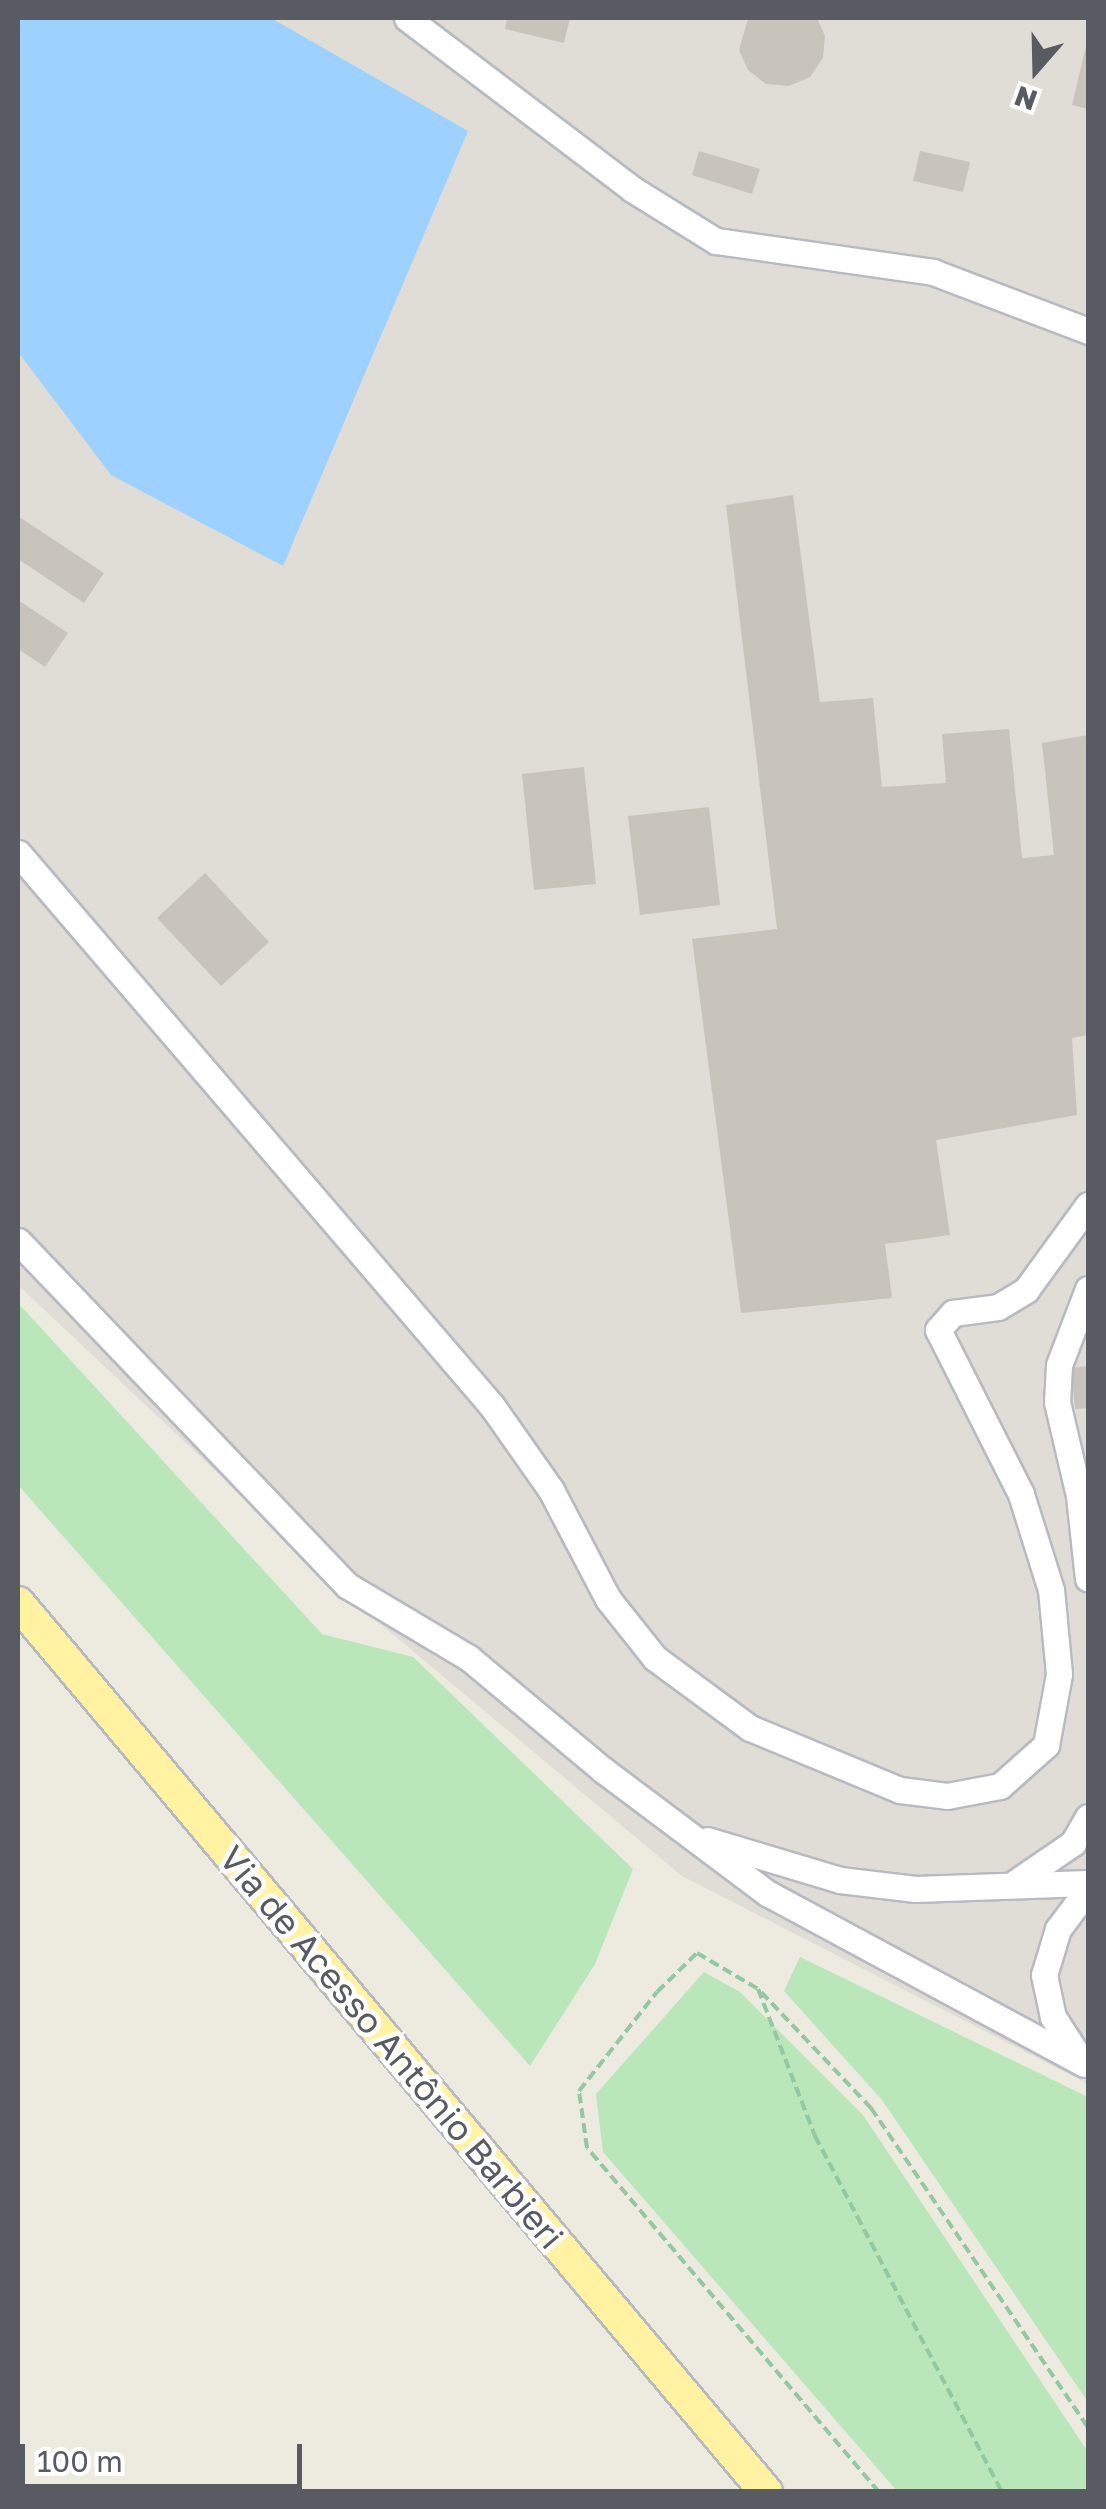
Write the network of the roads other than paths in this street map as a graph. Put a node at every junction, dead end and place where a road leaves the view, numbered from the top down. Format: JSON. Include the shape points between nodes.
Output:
{"nodes":[{"id":1,"x":407,"y":18,"type":"edge"},
{"id":2,"x":1088,"y":331,"type":"edge"},
{"id":3,"x":18,"y":853,"type":"edge"},
{"id":4,"x":1088,"y":1205,"type":"edge"},
{"id":5,"x":18,"y":1240,"type":"edge"},
{"id":6,"x":1088,"y":1289,"type":"edge"},
{"id":7,"x":1084,"y":1495,"type":"edge"},
{"id":8,"x":1088,"y":1579,"type":"edge"},
{"id":9,"x":18,"y":1603,"type":"edge"},
{"id":10,"x":1088,"y":1816,"type":"edge"},
{"id":11,"x":688,"y":1834,"type":"junction"},
{"id":12,"x":1007,"y":1886,"type":"junction"},
{"id":13,"x":1088,"y":1886,"type":"edge"},
{"id":14,"x":1086,"y":2065,"type":"edge"},
{"id":15,"x":766,"y":2492,"type":"edge"}],
"edges":[{"from":1,"to":2,"type":"street","via":[[632,189],[716,241],[933,272]]},
{"from":3,"to":4,"type":"street","via":[[511,1430],[552,1490],[608,1599],[655,1658],[750,1728],[900,1790],[947,1796],[1000,1786],[1046,1744],[1059,1674],[1052,1590],[1021,1494],[938,1330],[953,1313],[998,1307],[1026,1290]]},
{"from":5,"to":11,"type":"street","via":[[348,1586],[469,1658]]},
{"from":6,"to":7,"type":"street","via":[[1058,1365],[1057,1402]]},
{"from":7,"to":8,"type":"street"},
{"from":9,"to":15,"type":"main road","name":"Via de Acesso Antônio Barbieri"},
{"from":10,"to":12,"type":"street","via":[[1046,1866]]},
{"from":11,"to":12,"type":"street","via":[[840,1880],[915,1889]]},
{"from":11,"to":14,"type":"street","via":[[767,1893]]},
{"from":12,"to":13,"type":"street"},
{"from":13,"to":14,"type":"street","via":[[1058,1929],[1044,1974],[1054,2017]]}]}
